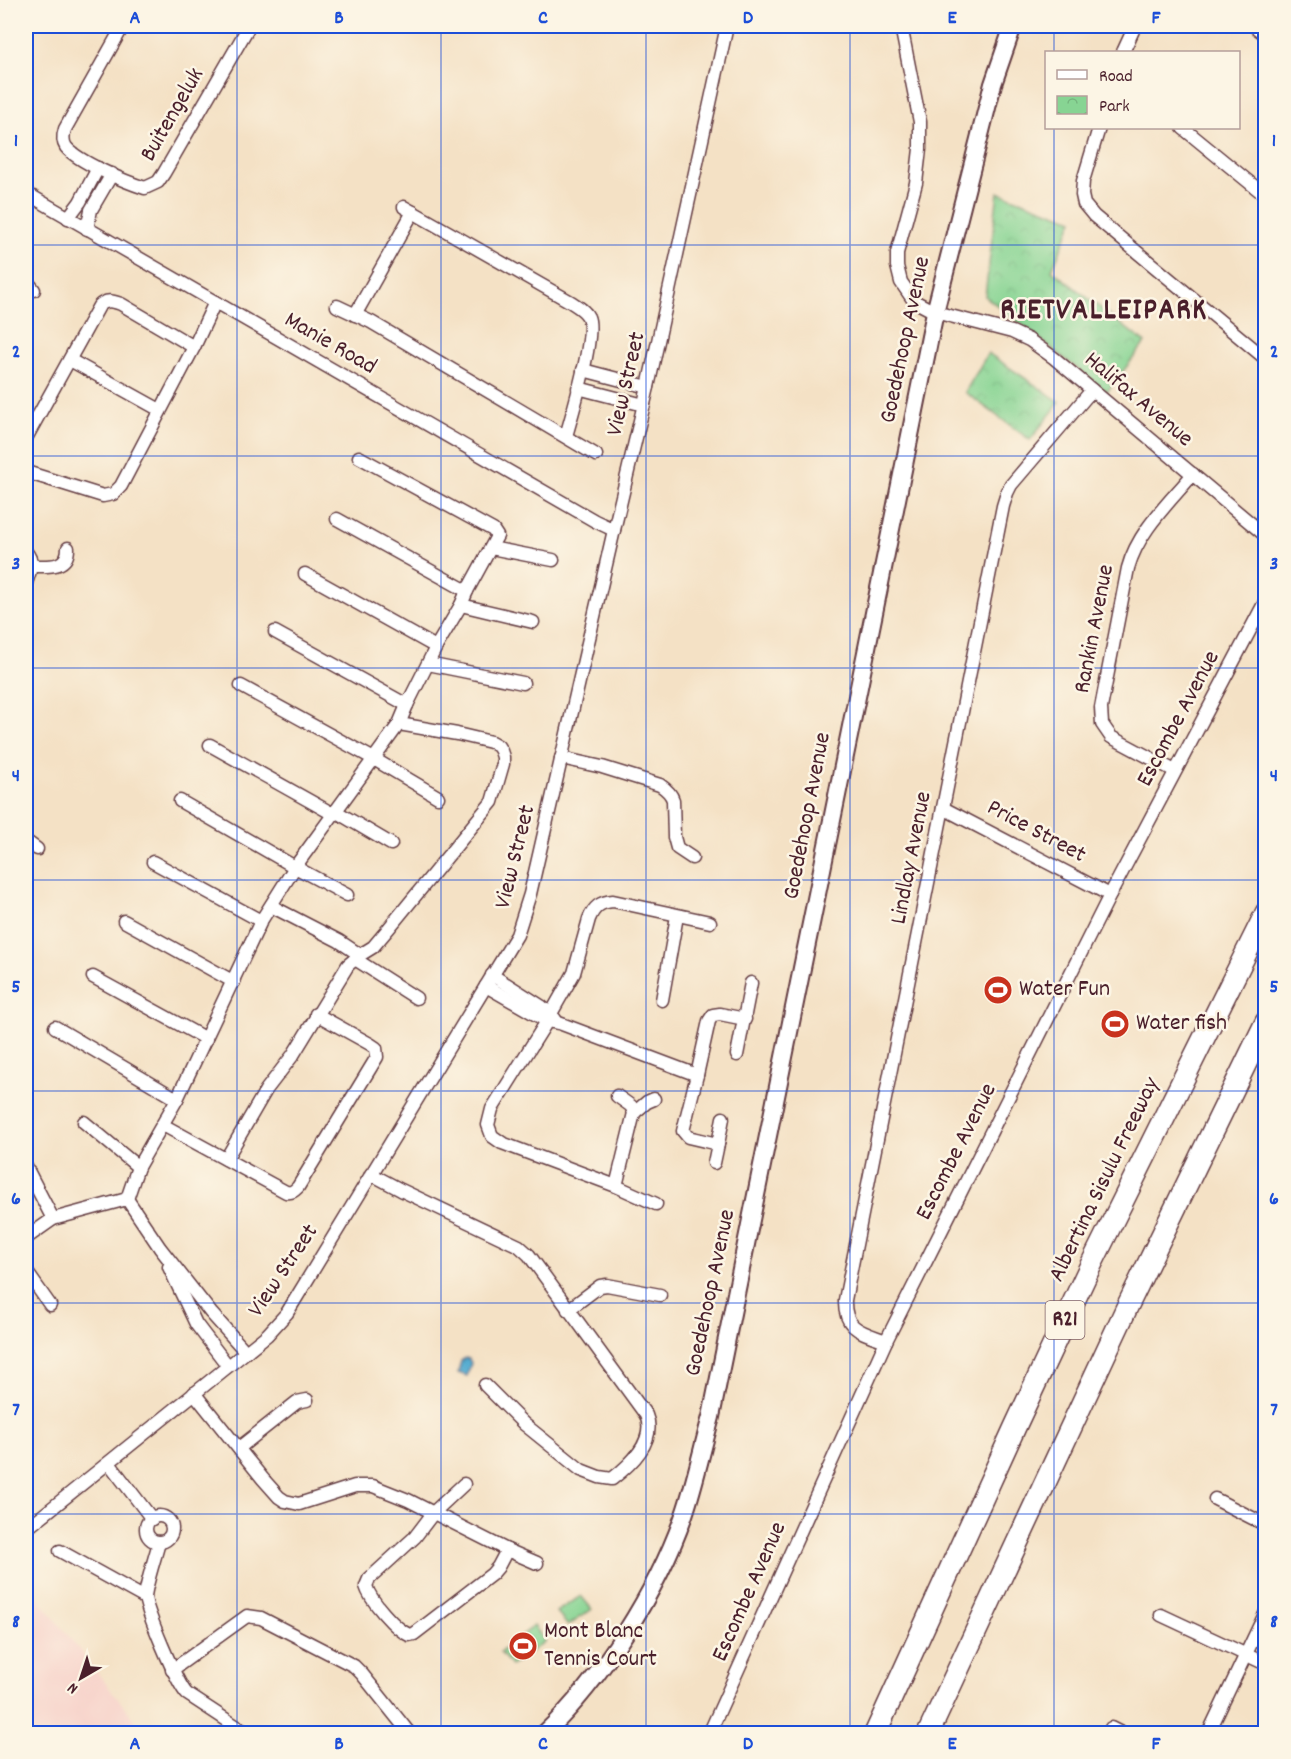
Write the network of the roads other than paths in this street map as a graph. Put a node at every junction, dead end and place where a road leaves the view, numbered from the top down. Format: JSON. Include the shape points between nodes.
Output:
{"nodes":[{"id":1,"x":123,"y":26,"type":"edge"},
{"id":2,"x":249,"y":26,"type":"edge"},
{"id":3,"x":727,"y":26,"type":"edge"},
{"id":4,"x":901,"y":26,"type":"edge"},
{"id":5,"x":1013,"y":26,"type":"edge"},
{"id":6,"x":1136,"y":26,"type":"edge"},
{"id":7,"x":1254,"y":26,"type":"edge"},
{"id":8,"x":1266,"y":35,"type":"edge"},
{"id":9,"x":1124,"y":51,"type":"edge"},
{"id":10,"x":1099,"y":129,"type":"edge"},
{"id":11,"x":1184,"y":129,"type":"edge"},
{"id":12,"x":98,"y":168,"type":"junction"},
{"id":13,"x":112,"y":174,"type":"junction"},
{"id":14,"x":26,"y":193,"type":"edge"},
{"id":15,"x":1266,"y":196,"type":"edge"},
{"id":16,"x":68,"y":218,"type":"junction"},
{"id":17,"x":87,"y":229,"type":"junction"},
{"id":18,"x":215,"y":302,"type":"junction"},
{"id":19,"x":337,"y":306,"type":"dead end"},
{"id":20,"x":935,"y":312,"type":"junction"},
{"id":21,"x":355,"y":315,"type":"junction"},
{"id":22,"x":194,"y":346,"type":"junction"},
{"id":23,"x":1266,"y":359,"type":"edge"},
{"id":24,"x":70,"y":360,"type":"junction"},
{"id":25,"x":583,"y":370,"type":"junction"},
{"id":26,"x":648,"y":387,"type":"junction"},
{"id":27,"x":578,"y":388,"type":"junction"},
{"id":28,"x":1092,"y":390,"type":"junction"},
{"id":29,"x":644,"y":405,"type":"junction"},
{"id":30,"x":160,"y":410,"type":"junction"},
{"id":31,"x":566,"y":436,"type":"junction"},
{"id":32,"x":26,"y":438,"type":"edge"},
{"id":33,"x":596,"y":455,"type":"dead end"},
{"id":34,"x":359,"y":457,"type":"dead end"},
{"id":35,"x":26,"y":472,"type":"edge"},
{"id":36,"x":1192,"y":474,"type":"junction"},
{"id":37,"x":337,"y":519,"type":"dead end"},
{"id":38,"x":614,"y":530,"type":"junction"},
{"id":39,"x":1266,"y":536,"type":"edge"},
{"id":40,"x":68,"y":548,"type":"dead end"},
{"id":41,"x":491,"y":548,"type":"junction"},
{"id":42,"x":26,"y":552,"type":"edge"},
{"id":43,"x":553,"y":560,"type":"dead end"},
{"id":44,"x":32,"y":566,"type":"junction"},
{"id":45,"x":305,"y":574,"type":"dead end"},
{"id":46,"x":26,"y":583,"type":"edge"},
{"id":47,"x":467,"y":591,"type":"junction"},
{"id":48,"x":1266,"y":600,"type":"edge"},
{"id":49,"x":461,"y":605,"type":"junction"},
{"id":50,"x":532,"y":622,"type":"dead end"},
{"id":51,"x":275,"y":632,"type":"dead end"},
{"id":52,"x":436,"y":647,"type":"junction"},
{"id":53,"x":428,"y":664,"type":"junction"},
{"id":54,"x":523,"y":683,"type":"dead end"},
{"id":55,"x":241,"y":686,"type":"dead end"},
{"id":56,"x":407,"y":705,"type":"junction"},
{"id":57,"x":399,"y":724,"type":"junction"},
{"id":58,"x":210,"y":745,"type":"dead end"},
{"id":59,"x":561,"y":758,"type":"junction"},
{"id":60,"x":374,"y":759,"type":"junction"},
{"id":61,"x":1176,"y":771,"type":"junction"},
{"id":62,"x":438,"y":797,"type":"dead end"},
{"id":63,"x":180,"y":801,"type":"dead end"},
{"id":64,"x":943,"y":807,"type":"junction"},
{"id":65,"x":334,"y":812,"type":"junction"},
{"id":66,"x":26,"y":841,"type":"edge"},
{"id":67,"x":392,"y":844,"type":"dead end"},
{"id":68,"x":37,"y":849,"type":"dead end"},
{"id":69,"x":692,"y":858,"type":"dead end"},
{"id":70,"x":153,"y":862,"type":"dead end"},
{"id":71,"x":295,"y":867,"type":"junction"},
{"id":72,"x":347,"y":895,"type":"dead end"},
{"id":73,"x":1110,"y":895,"type":"junction"},
{"id":74,"x":271,"y":906,"type":"junction"},
{"id":75,"x":1266,"y":913,"type":"edge"},
{"id":76,"x":677,"y":916,"type":"junction"},
{"id":77,"x":124,"y":921,"type":"dead end"},
{"id":78,"x":261,"y":921,"type":"junction"},
{"id":79,"x":710,"y":922,"type":"dead end"},
{"id":80,"x":357,"y":957,"type":"junction"},
{"id":81,"x":93,"y":977,"type":"dead end"},
{"id":82,"x":489,"y":981,"type":"junction"},
{"id":83,"x":234,"y":982,"type":"junction"},
{"id":84,"x":752,"y":983,"type":"dead end"},
{"id":85,"x":416,"y":998,"type":"dead end"},
{"id":86,"x":662,"y":1000,"type":"dead end"},
{"id":87,"x":316,"y":1014,"type":"junction"},
{"id":88,"x":552,"y":1019,"type":"junction"},
{"id":89,"x":745,"y":1019,"type":"junction"},
{"id":90,"x":1266,"y":1022,"type":"edge"},
{"id":91,"x":56,"y":1027,"type":"dead end"},
{"id":92,"x":206,"y":1039,"type":"junction"},
{"id":93,"x":737,"y":1055,"type":"dead end"},
{"id":94,"x":697,"y":1076,"type":"junction"},
{"id":95,"x":617,"y":1096,"type":"dead end"},
{"id":96,"x":177,"y":1099,"type":"junction"},
{"id":97,"x":654,"y":1099,"type":"dead end"},
{"id":98,"x":634,"y":1113,"type":"junction"},
{"id":99,"x":723,"y":1118,"type":"dead end"},
{"id":100,"x":84,"y":1122,"type":"dead end"},
{"id":101,"x":163,"y":1125,"type":"junction"},
{"id":102,"x":718,"y":1144,"type":"junction"},
{"id":103,"x":226,"y":1159,"type":"junction"},
{"id":104,"x":714,"y":1163,"type":"dead end"},
{"id":105,"x":26,"y":1167,"type":"edge"},
{"id":106,"x":138,"y":1167,"type":"junction"},
{"id":107,"x":371,"y":1174,"type":"junction"},
{"id":108,"x":616,"y":1186,"type":"junction"},
{"id":109,"x":127,"y":1199,"type":"junction"},
{"id":110,"x":656,"y":1204,"type":"dead end"},
{"id":111,"x":53,"y":1219,"type":"junction"},
{"id":112,"x":26,"y":1238,"type":"edge"},
{"id":113,"x":160,"y":1248,"type":"junction"},
{"id":114,"x":26,"y":1271,"type":"edge"},
{"id":115,"x":660,"y":1294,"type":"dead end"},
{"id":116,"x":50,"y":1305,"type":"dead end"},
{"id":117,"x":568,"y":1310,"type":"junction"},
{"id":118,"x":886,"y":1341,"type":"junction"},
{"id":119,"x":246,"y":1352,"type":"junction"},
{"id":120,"x":228,"y":1366,"type":"junction"},
{"id":121,"x":485,"y":1385,"type":"dead end"},
{"id":122,"x":194,"y":1393,"type":"junction"},
{"id":123,"x":307,"y":1400,"type":"dead end"},
{"id":124,"x":239,"y":1448,"type":"junction"},
{"id":125,"x":108,"y":1463,"type":"junction"},
{"id":126,"x":464,"y":1484,"type":"dead end"},
{"id":127,"x":1215,"y":1499,"type":"dead end"},
{"id":128,"x":434,"y":1512,"type":"junction"},
{"id":129,"x":152,"y":1519,"type":"junction"},
{"id":130,"x":1266,"y":1525,"type":"edge"},
{"id":131,"x":26,"y":1529,"type":"edge"},
{"id":132,"x":159,"y":1542,"type":"junction"},
{"id":133,"x":507,"y":1550,"type":"junction"},
{"id":134,"x":60,"y":1551,"type":"dead end"},
{"id":135,"x":537,"y":1563,"type":"dead end"},
{"id":136,"x":145,"y":1598,"type":"junction"},
{"id":137,"x":1266,"y":1612,"type":"edge"},
{"id":138,"x":1161,"y":1615,"type":"dead end"},
{"id":139,"x":1245,"y":1653,"type":"junction"},
{"id":140,"x":1266,"y":1664,"type":"edge"},
{"id":141,"x":172,"y":1670,"type":"junction"},
{"id":142,"x":248,"y":1734,"type":"edge"},
{"id":143,"x":410,"y":1734,"type":"edge"},
{"id":144,"x":544,"y":1734,"type":"edge"},
{"id":145,"x":709,"y":1734,"type":"edge"},
{"id":146,"x":875,"y":1734,"type":"edge"},
{"id":147,"x":928,"y":1734,"type":"edge"},
{"id":148,"x":1208,"y":1734,"type":"edge"}],
"edges":[{"from":1,"to":12,"type":"street","name":"Buitengeluk","via":[[63,135],[67,148]]},
{"from":2,"to":13,"type":"street","name":"Buitengeluk","via":[[158,182],[145,188]]},
{"from":3,"to":26,"type":"street","name":"View Street"},
{"from":4,"to":20,"type":"street","name":"Halifax Avenue","via":[[920,123],[920,149],[897,266],[910,298]]},
{"from":5,"to":20,"type":"main road","name":"Goedehoop Avenue","via":[[993,84]]},
{"from":6,"to":9,"type":"street"},
{"from":7,"to":8,"type":"street"},
{"from":10,"to":23,"type":"street","via":[[1083,181],[1084,204]]},
{"from":11,"to":15,"type":"street"},
{"from":12,"to":13,"type":"street","name":"Buitengeluk"},
{"from":12,"to":16,"type":"street"},
{"from":13,"to":17,"type":"street","name":"Buitengeluk","via":[[91,210]]},
{"from":14,"to":16,"type":"street","name":"Manie Road"},
{"from":16,"to":17,"type":"street","name":"Manie Road"},
{"from":17,"to":18,"type":"street","name":"Manie Road"},
{"from":18,"to":22,"type":"street"},
{"from":18,"to":38,"type":"street","name":"Manie Road"},
{"from":19,"to":21,"type":"street"},
{"from":20,"to":28,"type":"street","name":"Halifax Avenue","via":[[1020,335],[1054,357]]},
{"from":20,"to":144,"type":"main road","name":"Goedehoop Avenue","via":[[711,1417],[684,1514],[664,1563],[638,1612],[579,1698]]},
{"from":21,"to":25,"type":"street","via":[[408,209],[582,309],[589,318],[590,334]]},
{"from":21,"to":31,"type":"street"},
{"from":22,"to":24,"type":"street","via":[[110,300],[99,306]]},
{"from":22,"to":30,"type":"street"},
{"from":24,"to":30,"type":"street"},
{"from":24,"to":32,"type":"street"},
{"from":25,"to":26,"type":"street"},
{"from":25,"to":27,"type":"street"},
{"from":26,"to":29,"type":"street","name":"View Street"},
{"from":27,"to":29,"type":"street"},
{"from":27,"to":31,"type":"street"},
{"from":28,"to":36,"type":"street","name":"Halifax Avenue"},
{"from":28,"to":64,"type":"street","name":"Lindlay Avenue","via":[[1007,493]]},
{"from":29,"to":38,"type":"street","name":"View Street"},
{"from":30,"to":35,"type":"street","via":[[122,486],[113,494],[103,496]]},
{"from":31,"to":33,"type":"street"},
{"from":34,"to":41,"type":"street","via":[[493,530],[497,536]]},
{"from":36,"to":39,"type":"street","name":"Halifax Avenue"},
{"from":36,"to":61,"type":"street","name":"Rankin Avenue","via":[[1134,551],[1101,708],[1102,724],[1111,737]]},
{"from":37,"to":47,"type":"street"},
{"from":38,"to":59,"type":"street","name":"View Street"},
{"from":40,"to":44,"type":"street","via":[[67,558],[59,564]]},
{"from":41,"to":43,"type":"street"},
{"from":41,"to":47,"type":"street"},
{"from":42,"to":44,"type":"street"},
{"from":44,"to":46,"type":"street"},
{"from":45,"to":52,"type":"street"},
{"from":47,"to":49,"type":"street"},
{"from":48,"to":61,"type":"street","name":"Escombe Avenue"},
{"from":49,"to":50,"type":"street"},
{"from":49,"to":52,"type":"street"},
{"from":51,"to":56,"type":"street"},
{"from":52,"to":53,"type":"street"},
{"from":53,"to":54,"type":"street"},
{"from":53,"to":56,"type":"street"},
{"from":55,"to":60,"type":"street"},
{"from":56,"to":57,"type":"street"},
{"from":57,"to":60,"type":"street"},
{"from":57,"to":80,"type":"street","via":[[491,742],[501,751],[503,764],[492,802],[389,928]]},
{"from":58,"to":65,"type":"street"},
{"from":59,"to":69,"type":"street","via":[[602,767],[667,790],[673,800],[677,848]]},
{"from":59,"to":82,"type":"street","name":"View Street","via":[[517,935]]},
{"from":60,"to":62,"type":"street"},
{"from":60,"to":65,"type":"street"},
{"from":61,"to":73,"type":"street","name":"Escombe Avenue"},
{"from":63,"to":71,"type":"street"},
{"from":64,"to":73,"type":"street","name":"Price Street"},
{"from":64,"to":118,"type":"street","name":"Lindlay Avenue","via":[[845,1300],[846,1316],[856,1330]]},
{"from":65,"to":67,"type":"street"},
{"from":65,"to":71,"type":"street"},
{"from":66,"to":68,"type":"street"},
{"from":70,"to":78,"type":"street"},
{"from":71,"to":72,"type":"street"},
{"from":71,"to":74,"type":"street"},
{"from":73,"to":118,"type":"street","name":"Escombe Avenue"},
{"from":74,"to":78,"type":"street"},
{"from":74,"to":80,"type":"street","via":[[339,941]]},
{"from":75,"to":146,"type":"highway","name":"Albertina Sisulu Freeway","number":"R21","via":[[1083,1281]]},
{"from":76,"to":79,"type":"street"},
{"from":76,"to":86,"type":"street"},
{"from":76,"to":88,"type":"street","via":[[613,901],[598,905],[589,919],[578,965]]},
{"from":77,"to":83,"type":"street"},
{"from":78,"to":83,"type":"street"},
{"from":80,"to":85,"type":"street"},
{"from":80,"to":87,"type":"street"},
{"from":81,"to":92,"type":"street"},
{"from":82,"to":88,"type":"street","via":[[541,1006]]},
{"from":82,"to":107,"type":"street","name":"View Street"},
{"from":83,"to":92,"type":"street"},
{"from":84,"to":89,"type":"street"},
{"from":87,"to":103,"type":"street"},
{"from":87,"to":103,"type":"street","via":[[376,1048],[377,1058],[298,1187],[286,1192]]},
{"from":88,"to":94,"type":"street"},
{"from":88,"to":108,"type":"street","via":[[492,1109],[488,1125],[492,1136]]},
{"from":89,"to":93,"type":"street"},
{"from":89,"to":94,"type":"street","via":[[713,1015]]},
{"from":90,"to":147,"type":"highway","number":"R21","via":[[1133,1295]]},
{"from":91,"to":96,"type":"street"},
{"from":92,"to":96,"type":"street"},
{"from":94,"to":102,"type":"street","via":[[682,1131],[688,1137]]},
{"from":95,"to":98,"type":"street","via":[[632,1106]]},
{"from":96,"to":101,"type":"street"},
{"from":97,"to":98,"type":"street"},
{"from":98,"to":108,"type":"street"},
{"from":99,"to":102,"type":"street"},
{"from":100,"to":106,"type":"street"},
{"from":101,"to":103,"type":"street"},
{"from":101,"to":106,"type":"street"},
{"from":102,"to":104,"type":"street"},
{"from":105,"to":111,"type":"street"},
{"from":106,"to":109,"type":"street"},
{"from":107,"to":117,"type":"street","via":[[519,1246]]},
{"from":107,"to":119,"type":"street","name":"View Street","via":[[287,1313]]},
{"from":108,"to":110,"type":"street"},
{"from":109,"to":111,"type":"street"},
{"from":109,"to":113,"type":"street"},
{"from":111,"to":112,"type":"street"},
{"from":113,"to":119,"type":"street"},
{"from":113,"to":120,"type":"street","via":[[196,1324]]},
{"from":114,"to":116,"type":"street"},
{"from":115,"to":117,"type":"street","via":[[600,1286]]},
{"from":117,"to":121,"type":"street","via":[[648,1420],[647,1435],[629,1466],[612,1479],[581,1470],[524,1424]]},
{"from":118,"to":145,"type":"street","name":"Escombe Avenue"},
{"from":119,"to":120,"type":"street","name":"View Street"},
{"from":120,"to":122,"type":"street","name":"View Street"},
{"from":122,"to":124,"type":"street"},
{"from":122,"to":125,"type":"street","name":"View Street"},
{"from":123,"to":124,"type":"street","via":[[297,1402]]},
{"from":124,"to":128,"type":"street","via":[[279,1497],[292,1503],[363,1485],[392,1492]]},
{"from":125,"to":129,"type":"street"},
{"from":125,"to":131,"type":"street","name":"View Street"},
{"from":126,"to":128,"type":"street"},
{"from":127,"to":130,"type":"street"},
{"from":128,"to":133,"type":"street"},
{"from":128,"to":133,"type":"street","via":[[366,1586],[371,1597],[405,1633],[414,1634],[492,1574]]},
{"from":129,"to":132,"type":"street","via":[[147,1534]]},
{"from":129,"to":132,"type":"street","via":[[164,1518],[172,1527],[169,1538]]},
{"from":132,"to":136,"type":"street"},
{"from":133,"to":135,"type":"street"},
{"from":134,"to":136,"type":"street"},
{"from":136,"to":141,"type":"street"},
{"from":137,"to":139,"type":"street"},
{"from":138,"to":139,"type":"street"},
{"from":139,"to":140,"type":"street"},
{"from":139,"to":148,"type":"street"},
{"from":141,"to":142,"type":"street","via":[[187,1694]]},
{"from":141,"to":143,"type":"street","via":[[247,1616],[254,1616],[354,1666]]}]}
